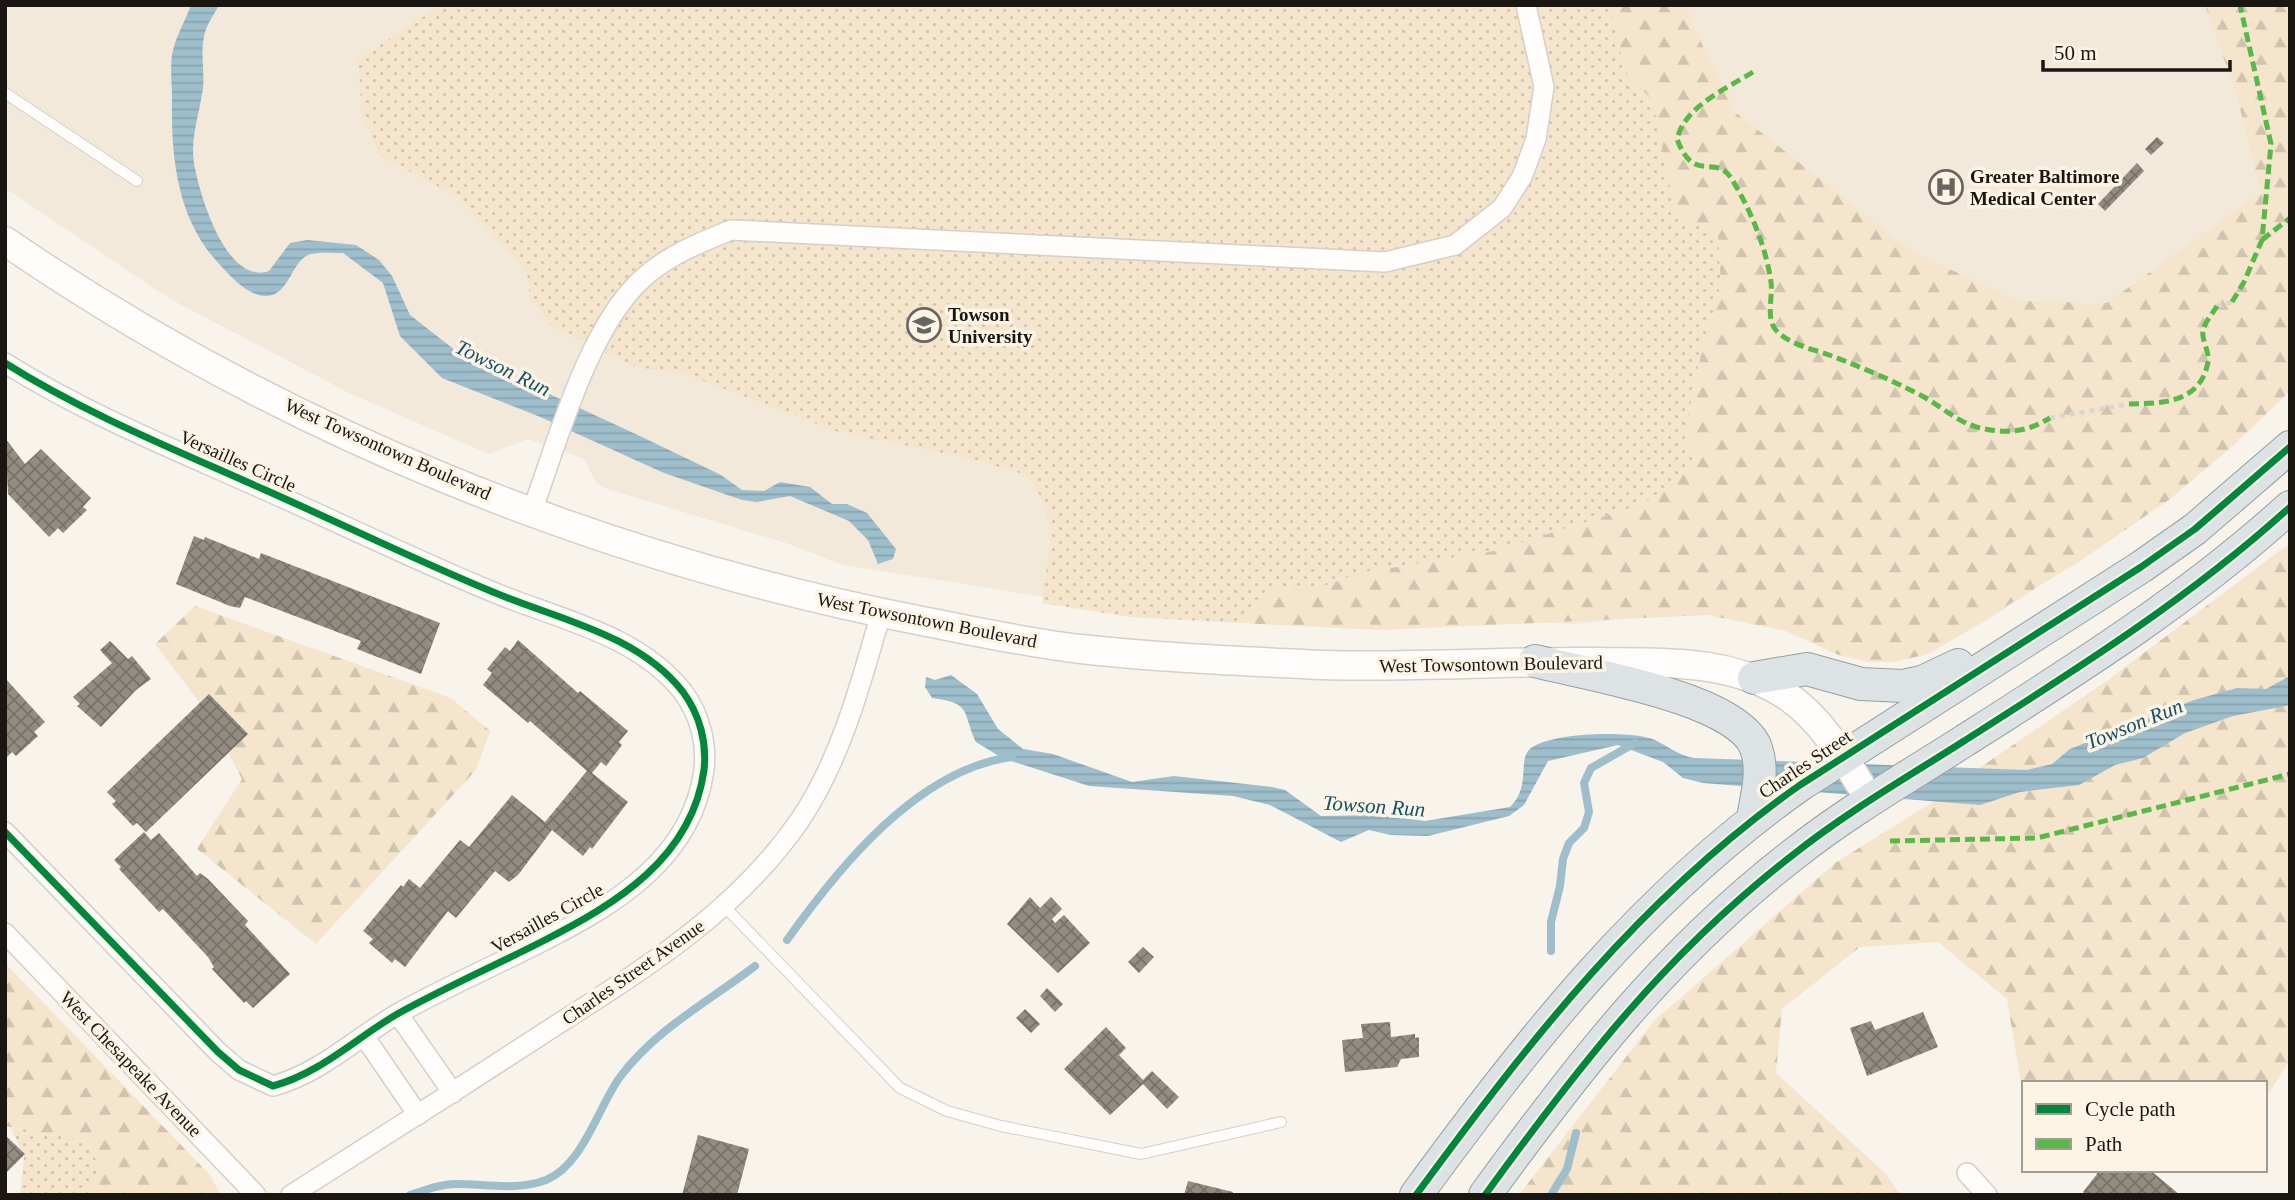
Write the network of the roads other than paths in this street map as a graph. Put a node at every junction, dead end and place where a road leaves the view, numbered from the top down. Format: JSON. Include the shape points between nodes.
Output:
{"nodes":[{"id":1,"x":1526,"y":5,"type":"edge"},
{"id":2,"x":5,"y":93,"type":"edge"},
{"id":3,"x":137,"y":181,"type":"dead end"},
{"id":4,"x":5,"y":240,"type":"edge"},
{"id":5,"x":5,"y":363,"type":"edge"},
{"id":6,"x":2290,"y":447,"type":"edge"},
{"id":7,"x":2290,"y":507,"type":"edge"},
{"id":8,"x":532,"y":511,"type":"junction"},
{"id":9,"x":881,"y":613,"type":"junction"},
{"id":10,"x":2007,"y":653,"type":"junction"},
{"id":11,"x":1535,"y":662,"type":"junction"},
{"id":12,"x":1754,"y":678,"type":"junction"},
{"id":13,"x":1843,"y":757,"type":"junction"},
{"id":14,"x":1870,"y":800,"type":"junction"},
{"id":15,"x":1754,"y":818,"type":"junction"},
{"id":16,"x":5,"y":832,"type":"edge"},
{"id":17,"x":725,"y":907,"type":"junction"},
{"id":18,"x":5,"y":933,"type":"edge"},
{"id":19,"x":398,"y":1014,"type":"junction"},
{"id":20,"x":364,"y":1036,"type":"junction"},
{"id":21,"x":453,"y":1093,"type":"junction"},
{"id":22,"x":418,"y":1115,"type":"junction"},
{"id":23,"x":1281,"y":1122,"type":"dead end"},
{"id":24,"x":1967,"y":1173,"type":"dead end"},
{"id":25,"x":256,"y":1195,"type":"edge"},
{"id":26,"x":291,"y":1195,"type":"edge"},
{"id":27,"x":1416,"y":1195,"type":"edge"},
{"id":28,"x":1485,"y":1195,"type":"edge"},
{"id":29,"x":1987,"y":1195,"type":"edge"}],
"edges":[{"from":1,"to":8,"type":"street","via":[[1544,87],[1536,139],[1522,177],[1502,208],[1455,245],[1385,262],[731,230],[681,250],[624,296],[585,365]]},
{"from":2,"to":3,"type":"lane"},
{"from":4,"to":8,"type":"main road","name":"West Towsontown Boulevard","via":[[150,331],[243,382],[383,451]]},
{"from":5,"to":19,"type":"street","name":"Versailles Circle","via":[[133,432],[494,593],[598,631],[651,662],[682,691],[700,722],[706,752],[695,810],[665,857],[641,881],[588,918]]},
{"from":6,"to":10,"type":"main road","name":"Charles Street","via":[[2194,529]]},
{"from":7,"to":14,"type":"main road","via":[[2208,577],[2135,630]]},
{"from":8,"to":9,"type":"main road","name":"West Towsontown Boulevard","via":[[729,577]]},
{"from":9,"to":11,"type":"main road","name":"West Towsontown Boulevard","via":[[1078,649],[1162,656],[1330,665]]},
{"from":9,"to":17,"type":"street","name":"Charles Street Avenue","via":[[863,675],[801,818]]},
{"from":10,"to":12,"type":"main road","via":[[1951,666],[1922,682],[1903,686],[1861,684],[1807,668]]},
{"from":10,"to":13,"type":"main road","name":"Charles Street"},
{"from":11,"to":12,"type":"main road","name":"West Towsontown Boulevard","via":[[1681,663]]},
{"from":11,"to":15,"type":"main road","via":[[1702,704],[1730,719],[1747,732],[1756,747],[1760,771]]},
{"from":12,"to":13,"type":"main road","name":"West Towsontown Boulevard","via":[[1788,696],[1817,721]]},
{"from":13,"to":14,"type":"main road","name":"West Towsontown Boulevard"},
{"from":13,"to":15,"type":"main road","name":"Charles Street"},
{"from":14,"to":28,"type":"main road","via":[[1754,887],[1660,974],[1594,1049]]},
{"from":15,"to":27,"type":"main road","name":"Charles Street","via":[[1656,903],[1584,980],[1509,1069]]},
{"from":16,"to":20,"type":"street","name":"Versailles Circle","via":[[239,1070],[273,1086],[298,1079]]},
{"from":17,"to":21,"type":"street","name":"Charles Street Avenue","via":[[657,960]]},
{"from":17,"to":23,"type":"lane","via":[[901,1088],[947,1111],[1142,1154]]},
{"from":18,"to":25,"type":"street","name":"West Chesapeake Avenue"},
{"from":19,"to":20,"type":"street","name":"Versailles Circle"},
{"from":19,"to":21,"type":"street"},
{"from":20,"to":22,"type":"street"},
{"from":21,"to":22,"type":"street","name":"Charles Street Avenue"},
{"from":22,"to":26,"type":"street","name":"Charles Street Avenue"},
{"from":24,"to":29,"type":"street"}]}
